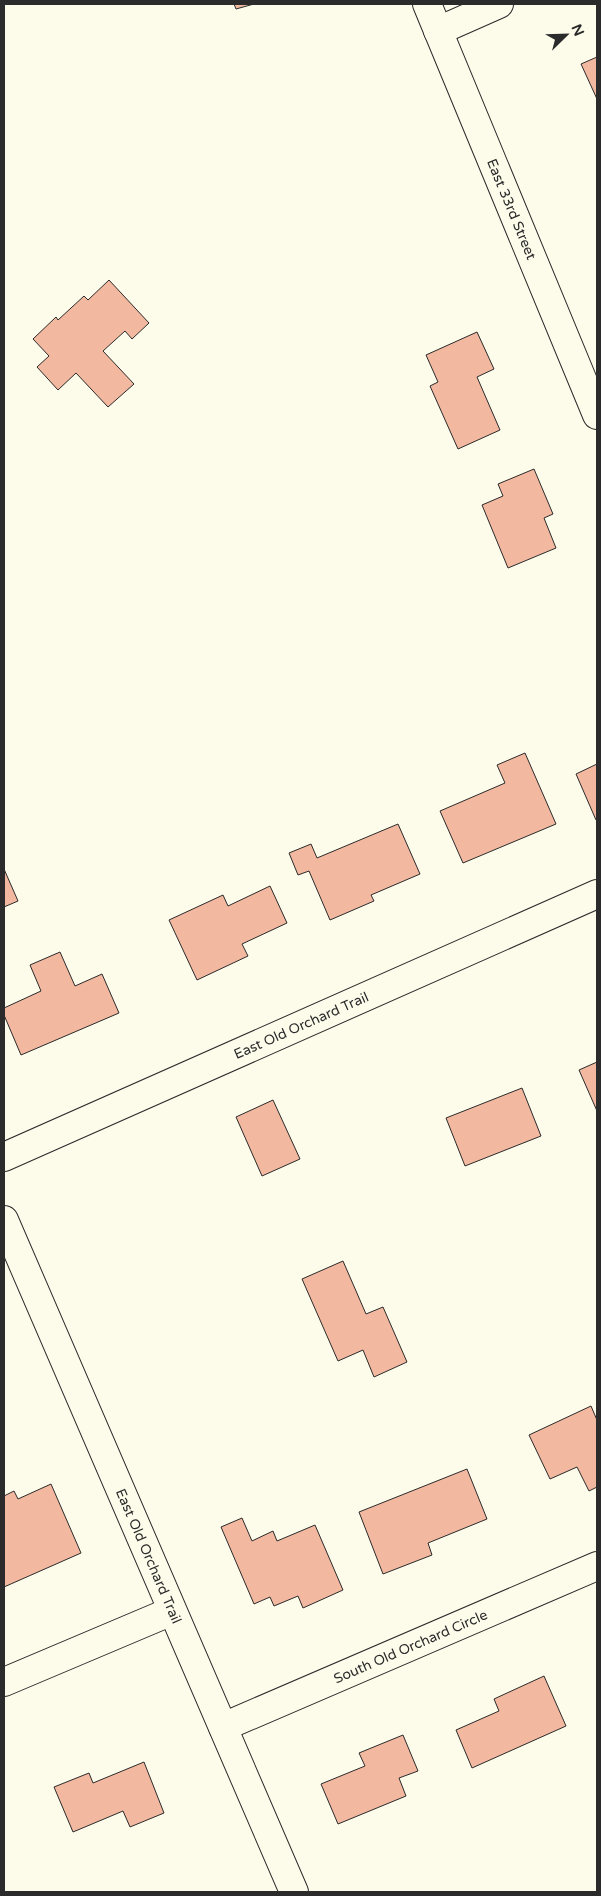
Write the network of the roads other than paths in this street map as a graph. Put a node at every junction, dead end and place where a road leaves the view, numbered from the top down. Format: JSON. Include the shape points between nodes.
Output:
{"nodes":[{"id":1,"x":427,"y":4,"type":"edge"},
{"id":2,"x":499,"y":4,"type":"edge"},
{"id":3,"x":438,"y":30,"type":"junction"},
{"id":4,"x":597,"y":415,"type":"edge"},
{"id":5,"x":597,"y":894,"type":"edge"},
{"id":6,"x":4,"y":1157,"type":"edge"},
{"id":7,"x":4,"y":1220,"type":"edge"},
{"id":8,"x":597,"y":1566,"type":"edge"},
{"id":9,"x":172,"y":1611,"type":"junction"},
{"id":10,"x":4,"y":1682,"type":"edge"},
{"id":11,"x":223,"y":1728,"type":"junction"},
{"id":12,"x":294,"y":1892,"type":"edge"}],
"edges":[{"from":1,"to":3,"type":"street","name":"East 33rd Street"},
{"from":2,"to":3,"type":"street"},
{"from":3,"to":4,"type":"street","name":"East 33rd Street"},
{"from":5,"to":6,"type":"street","name":"East Old Orchard Trail"},
{"from":7,"to":9,"type":"street","name":"East Old Orchard Trail"},
{"from":8,"to":11,"type":"street","name":"South Old Orchard Circle"},
{"from":9,"to":10,"type":"street"},
{"from":9,"to":11,"type":"street","name":"East Old Orchard Trail"},
{"from":11,"to":12,"type":"street","name":"East Old Orchard Trail"}]}
